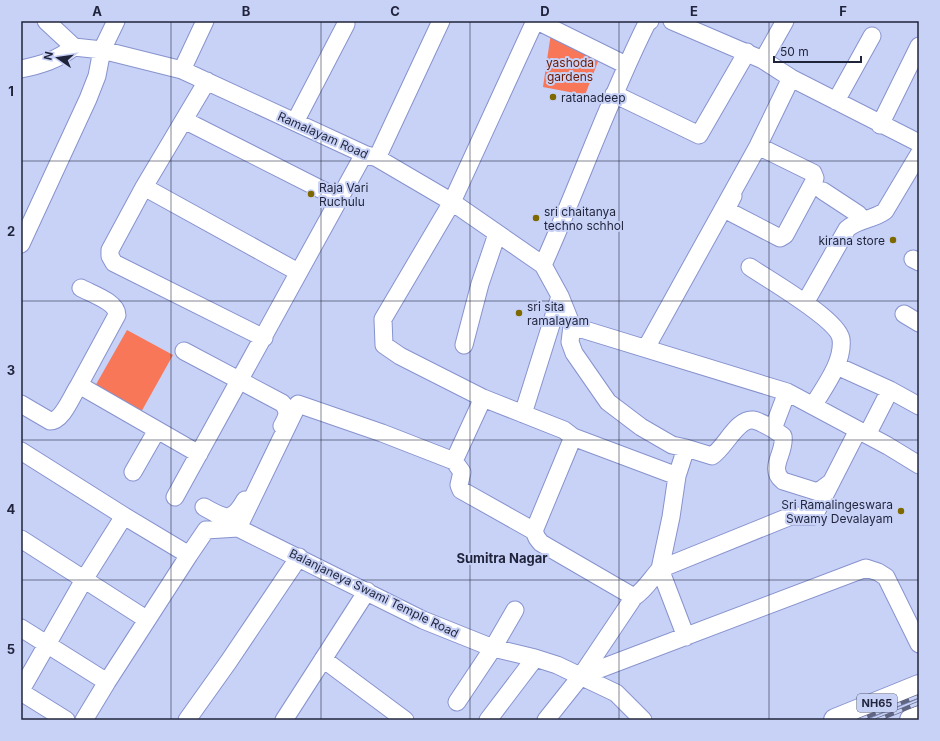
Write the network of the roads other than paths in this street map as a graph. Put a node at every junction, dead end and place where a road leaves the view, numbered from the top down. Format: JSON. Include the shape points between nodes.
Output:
{"nodes":[{"id":1,"x":46,"y":21,"type":"edge"},
{"id":2,"x":116,"y":21,"type":"edge"},
{"id":3,"x":205,"y":21,"type":"edge"},
{"id":4,"x":441,"y":21,"type":"edge"},
{"id":5,"x":536,"y":21,"type":"edge"},
{"id":6,"x":650,"y":21,"type":"edge"},
{"id":7,"x":672,"y":21,"type":"edge"},
{"id":8,"x":785,"y":21,"type":"edge"},
{"id":9,"x":344,"y":22,"type":"edge"},
{"id":10,"x":693,"y":25,"type":"edge"},
{"id":11,"x":872,"y":36,"type":"dead end"},
{"id":12,"x":919,"y":46,"type":"edge"},
{"id":13,"x":74,"y":47,"type":"junction"},
{"id":14,"x":102,"y":50,"type":"junction"},
{"id":15,"x":747,"y":52,"type":"junction"},
{"id":16,"x":763,"y":60,"type":"junction"},
{"id":17,"x":626,"y":65,"type":"junction"},
{"id":18,"x":21,"y":69,"type":"edge"},
{"id":19,"x":182,"y":70,"type":"junction"},
{"id":20,"x":791,"y":78,"type":"junction"},
{"id":21,"x":207,"y":81,"type":"junction"},
{"id":22,"x":614,"y":94,"type":"junction"},
{"id":23,"x":836,"y":101,"type":"junction"},
{"id":24,"x":184,"y":120,"type":"junction"},
{"id":25,"x":295,"y":122,"type":"junction"},
{"id":26,"x":880,"y":125,"type":"junction"},
{"id":27,"x":919,"y":143,"type":"edge"},
{"id":28,"x":759,"y":147,"type":"junction"},
{"id":29,"x":919,"y":154,"type":"edge"},
{"id":30,"x":370,"y":156,"type":"junction"},
{"id":31,"x":743,"y":175,"type":"junction"},
{"id":32,"x":144,"y":187,"type":"junction"},
{"id":33,"x":822,"y":191,"type":"dead end"},
{"id":34,"x":340,"y":199,"type":"junction"},
{"id":35,"x":452,"y":202,"type":"junction"},
{"id":36,"x":862,"y":220,"type":"junction"},
{"id":37,"x":497,"y":234,"type":"junction"},
{"id":38,"x":21,"y":244,"type":"edge"},
{"id":39,"x":543,"y":265,"type":"junction"},
{"id":40,"x":750,"y":267,"type":"dead end"},
{"id":41,"x":298,"y":272,"type":"junction"},
{"id":42,"x":81,"y":288,"type":"dead end"},
{"id":43,"x":560,"y":296,"type":"junction"},
{"id":44,"x":804,"y":303,"type":"junction"},
{"id":45,"x":904,"y":314,"type":"dead end"},
{"id":46,"x":919,"y":323,"type":"edge"},
{"id":47,"x":572,"y":326,"type":"junction"},
{"id":48,"x":264,"y":338,"type":"junction"},
{"id":49,"x":464,"y":345,"type":"dead end"},
{"id":50,"x":646,"y":348,"type":"junction"},
{"id":51,"x":184,"y":351,"type":"dead end"},
{"id":52,"x":837,"y":366,"type":"junction"},
{"id":53,"x":239,"y":380,"type":"junction"},
{"id":54,"x":78,"y":385,"type":"junction"},
{"id":55,"x":890,"y":390,"type":"junction"},
{"id":56,"x":787,"y":392,"type":"junction"},
{"id":57,"x":483,"y":398,"type":"junction"},
{"id":58,"x":21,"y":404,"type":"edge"},
{"id":59,"x":812,"y":406,"type":"junction"},
{"id":60,"x":919,"y":406,"type":"edge"},
{"id":61,"x":523,"y":414,"type":"junction"},
{"id":62,"x":773,"y":429,"type":"junction"},
{"id":63,"x":157,"y":430,"type":"junction"},
{"id":64,"x":863,"y":432,"type":"junction"},
{"id":65,"x":573,"y":437,"type":"junction"},
{"id":66,"x":686,"y":448,"type":"junction"},
{"id":67,"x":21,"y":451,"type":"edge"},
{"id":68,"x":199,"y":454,"type":"junction"},
{"id":69,"x":454,"y":461,"type":"junction"},
{"id":70,"x":919,"y":465,"type":"edge"},
{"id":71,"x":133,"y":472,"type":"dead end"},
{"id":72,"x":677,"y":476,"type":"junction"},
{"id":73,"x":830,"y":483,"type":"junction"},
{"id":74,"x":175,"y":497,"type":"dead end"},
{"id":75,"x":204,"y":507,"type":"dead end"},
{"id":76,"x":124,"y":516,"type":"junction"},
{"id":77,"x":238,"y":528,"type":"junction"},
{"id":78,"x":534,"y":531,"type":"junction"},
{"id":79,"x":21,"y":539,"type":"edge"},
{"id":80,"x":189,"y":555,"type":"junction"},
{"id":81,"x":299,"y":557,"type":"junction"},
{"id":82,"x":660,"y":569,"type":"junction"},
{"id":83,"x":85,"y":578,"type":"junction"},
{"id":84,"x":367,"y":591,"type":"junction"},
{"id":85,"x":634,"y":597,"type":"junction"},
{"id":86,"x":515,"y":610,"type":"dead end"},
{"id":87,"x":146,"y":619,"type":"junction"},
{"id":88,"x":21,"y":628,"type":"edge"},
{"id":89,"x":686,"y":637,"type":"junction"},
{"id":90,"x":919,"y":644,"type":"edge"},
{"id":91,"x":48,"y":645,"type":"junction"},
{"id":92,"x":494,"y":648,"type":"junction"},
{"id":93,"x":536,"y":658,"type":"junction"},
{"id":94,"x":323,"y":659,"type":"junction"},
{"id":95,"x":581,"y":676,"type":"junction"},
{"id":96,"x":106,"y":682,"type":"junction"},
{"id":97,"x":919,"y":686,"type":"edge"},
{"id":98,"x":21,"y":691,"type":"edge"},
{"id":99,"x":456,"y":702,"type":"dead end"},
{"id":100,"x":919,"y":717,"type":"edge"},
{"id":101,"x":66,"y":720,"type":"edge"},
{"id":102,"x":84,"y":720,"type":"edge"},
{"id":103,"x":186,"y":720,"type":"edge"},
{"id":104,"x":284,"y":720,"type":"edge"},
{"id":105,"x":405,"y":720,"type":"edge"},
{"id":106,"x":488,"y":720,"type":"edge"},
{"id":107,"x":546,"y":720,"type":"edge"},
{"id":108,"x":643,"y":720,"type":"edge"},
{"id":109,"x":835,"y":720,"type":"edge"},
{"id":110,"x":911,"y":720,"type":"edge"}],
"edges":[{"from":1,"to":13,"type":"street"},
{"from":2,"to":14,"type":"street"},
{"from":3,"to":19,"type":"street"},
{"from":4,"to":30,"type":"street"},
{"from":5,"to":17,"type":"street"},
{"from":5,"to":35,"type":"street"},
{"from":6,"to":17,"type":"street"},
{"from":7,"to":10,"type":"street"},
{"from":8,"to":16,"type":"street"},
{"from":9,"to":25,"type":"street"},
{"from":10,"to":15,"type":"street"},
{"from":11,"to":23,"type":"street"},
{"from":12,"to":26,"type":"street"},
{"from":13,"to":14,"type":"street","name":"Ramalayam Road"},
{"from":13,"to":18,"type":"street","via":[[61,57],[42,65]]},
{"from":14,"to":19,"type":"street","name":"Ramalayam Road"},
{"from":14,"to":38,"type":"street","via":[[97,76],[88,99]]},
{"from":15,"to":16,"type":"street"},
{"from":15,"to":22,"type":"street","via":[[699,135]]},
{"from":16,"to":20,"type":"street"},
{"from":17,"to":22,"type":"street"},
{"from":19,"to":21,"type":"street","name":"Ramalayam Road"},
{"from":20,"to":23,"type":"street"},
{"from":20,"to":28,"type":"street"},
{"from":21,"to":24,"type":"street"},
{"from":21,"to":25,"type":"street","name":"Ramalayam Road"},
{"from":22,"to":39,"type":"street"},
{"from":23,"to":26,"type":"street"},
{"from":24,"to":32,"type":"street"},
{"from":24,"to":34,"type":"street"},
{"from":25,"to":30,"type":"street","name":"Ramalayam Road"},
{"from":26,"to":27,"type":"street"},
{"from":28,"to":31,"type":"street"},
{"from":28,"to":31,"type":"street","via":[[814,174],[813,183],[783,237],[773,236],[727,210]]},
{"from":29,"to":36,"type":"street","via":[[885,211],[878,216]]},
{"from":30,"to":34,"type":"street"},
{"from":30,"to":35,"type":"street","name":"Ramalayam Road"},
{"from":31,"to":50,"type":"street"},
{"from":32,"to":41,"type":"street"},
{"from":32,"to":48,"type":"street","via":[[110,250],[114,263]]},
{"from":33,"to":36,"type":"street","via":[[858,214]]},
{"from":34,"to":41,"type":"street"},
{"from":35,"to":37,"type":"street","name":"Ramalayam Road"},
{"from":35,"to":57,"type":"street","via":[[383,319],[384,345],[400,356]]},
{"from":36,"to":44,"type":"street","via":[[853,223],[847,229]]},
{"from":37,"to":39,"type":"street","name":"Ramalayam Road"},
{"from":37,"to":49,"type":"street","via":[[480,284]]},
{"from":39,"to":43,"type":"street","name":"Ramalayam Road"},
{"from":40,"to":44,"type":"street"},
{"from":41,"to":48,"type":"street"},
{"from":42,"to":54,"type":"street","via":[[112,305],[117,315]]},
{"from":43,"to":47,"type":"street","name":"Ramalayam Road"},
{"from":43,"to":61,"type":"street"},
{"from":44,"to":52,"type":"street","via":[[816,310],[839,334],[841,339]]},
{"from":45,"to":46,"type":"street"},
{"from":47,"to":50,"type":"street"},
{"from":47,"to":66,"type":"street","via":[[570,342],[574,353],[608,402],[641,427],[672,445]]},
{"from":48,"to":53,"type":"street"},
{"from":50,"to":56,"type":"street"},
{"from":51,"to":53,"type":"street"},
{"from":52,"to":55,"type":"street"},
{"from":52,"to":59,"type":"street"},
{"from":53,"to":68,"type":"street"},
{"from":53,"to":75,"type":"street","via":[[282,403],[286,407],[287,418],[238,512],[226,517]]},
{"from":54,"to":58,"type":"street","via":[[54,421]]},
{"from":54,"to":63,"type":"street"},
{"from":55,"to":60,"type":"street"},
{"from":55,"to":64,"type":"street"},
{"from":56,"to":59,"type":"street"},
{"from":56,"to":62,"type":"street"},
{"from":57,"to":61,"type":"street"},
{"from":57,"to":69,"type":"street"},
{"from":59,"to":64,"type":"street"},
{"from":61,"to":65,"type":"street","via":[[564,430]]},
{"from":62,"to":66,"type":"street","via":[[754,420],[745,420],[712,456]]},
{"from":62,"to":73,"type":"street","via":[[783,436],[784,442],[775,470],[778,478],[818,492]]},
{"from":63,"to":68,"type":"street"},
{"from":63,"to":71,"type":"street"},
{"from":64,"to":70,"type":"street"},
{"from":64,"to":73,"type":"street"},
{"from":65,"to":72,"type":"street"},
{"from":65,"to":78,"type":"street"},
{"from":66,"to":72,"type":"street"},
{"from":67,"to":76,"type":"street"},
{"from":68,"to":74,"type":"street"},
{"from":69,"to":77,"type":"street","via":[[298,404]]},
{"from":69,"to":78,"type":"street","via":[[462,472],[459,485],[462,490]]},
{"from":72,"to":82,"type":"street"},
{"from":73,"to":82,"type":"street","via":[[814,516],[791,516]]},
{"from":76,"to":80,"type":"street"},
{"from":76,"to":83,"type":"street"},
{"from":77,"to":80,"type":"street","via":[[206,530]]},
{"from":77,"to":81,"type":"street","name":"Balanjaneya Swami Temple Road"},
{"from":78,"to":85,"type":"street","via":[[541,543]]},
{"from":79,"to":83,"type":"street"},
{"from":80,"to":87,"type":"street"},
{"from":81,"to":84,"type":"street","name":"Balanjaneya Swami Temple Road"},
{"from":81,"to":103,"type":"street"},
{"from":82,"to":85,"type":"street","via":[[644,591]]},
{"from":82,"to":89,"type":"street"},
{"from":83,"to":87,"type":"street"},
{"from":83,"to":91,"type":"street"},
{"from":84,"to":92,"type":"street","name":"Balanjaneya Swami Temple Road","via":[[423,620]]},
{"from":84,"to":94,"type":"street"},
{"from":85,"to":95,"type":"street"},
{"from":86,"to":92,"type":"street"},
{"from":87,"to":96,"type":"street"},
{"from":88,"to":91,"type":"street"},
{"from":89,"to":90,"type":"street","via":[[866,568],[886,577]]},
{"from":89,"to":95,"type":"street"},
{"from":91,"to":96,"type":"street"},
{"from":91,"to":98,"type":"street"},
{"from":92,"to":93,"type":"street","name":"Balanjaneya Swami Temple Road"},
{"from":92,"to":99,"type":"street"},
{"from":93,"to":95,"type":"street","name":"Balanjaneya Swami Temple Road"},
{"from":93,"to":106,"type":"street"},
{"from":94,"to":104,"type":"street"},
{"from":94,"to":105,"type":"street"},
{"from":95,"to":107,"type":"street"},
{"from":95,"to":108,"type":"street","name":"Balanjaneya Swami Temple Road","via":[[616,693]]},
{"from":96,"to":102,"type":"street"},
{"from":97,"to":109,"type":"highway","number":"NH65"},
{"from":98,"to":101,"type":"street"},
{"from":100,"to":110,"type":"highway","number":"NH65"}]}
